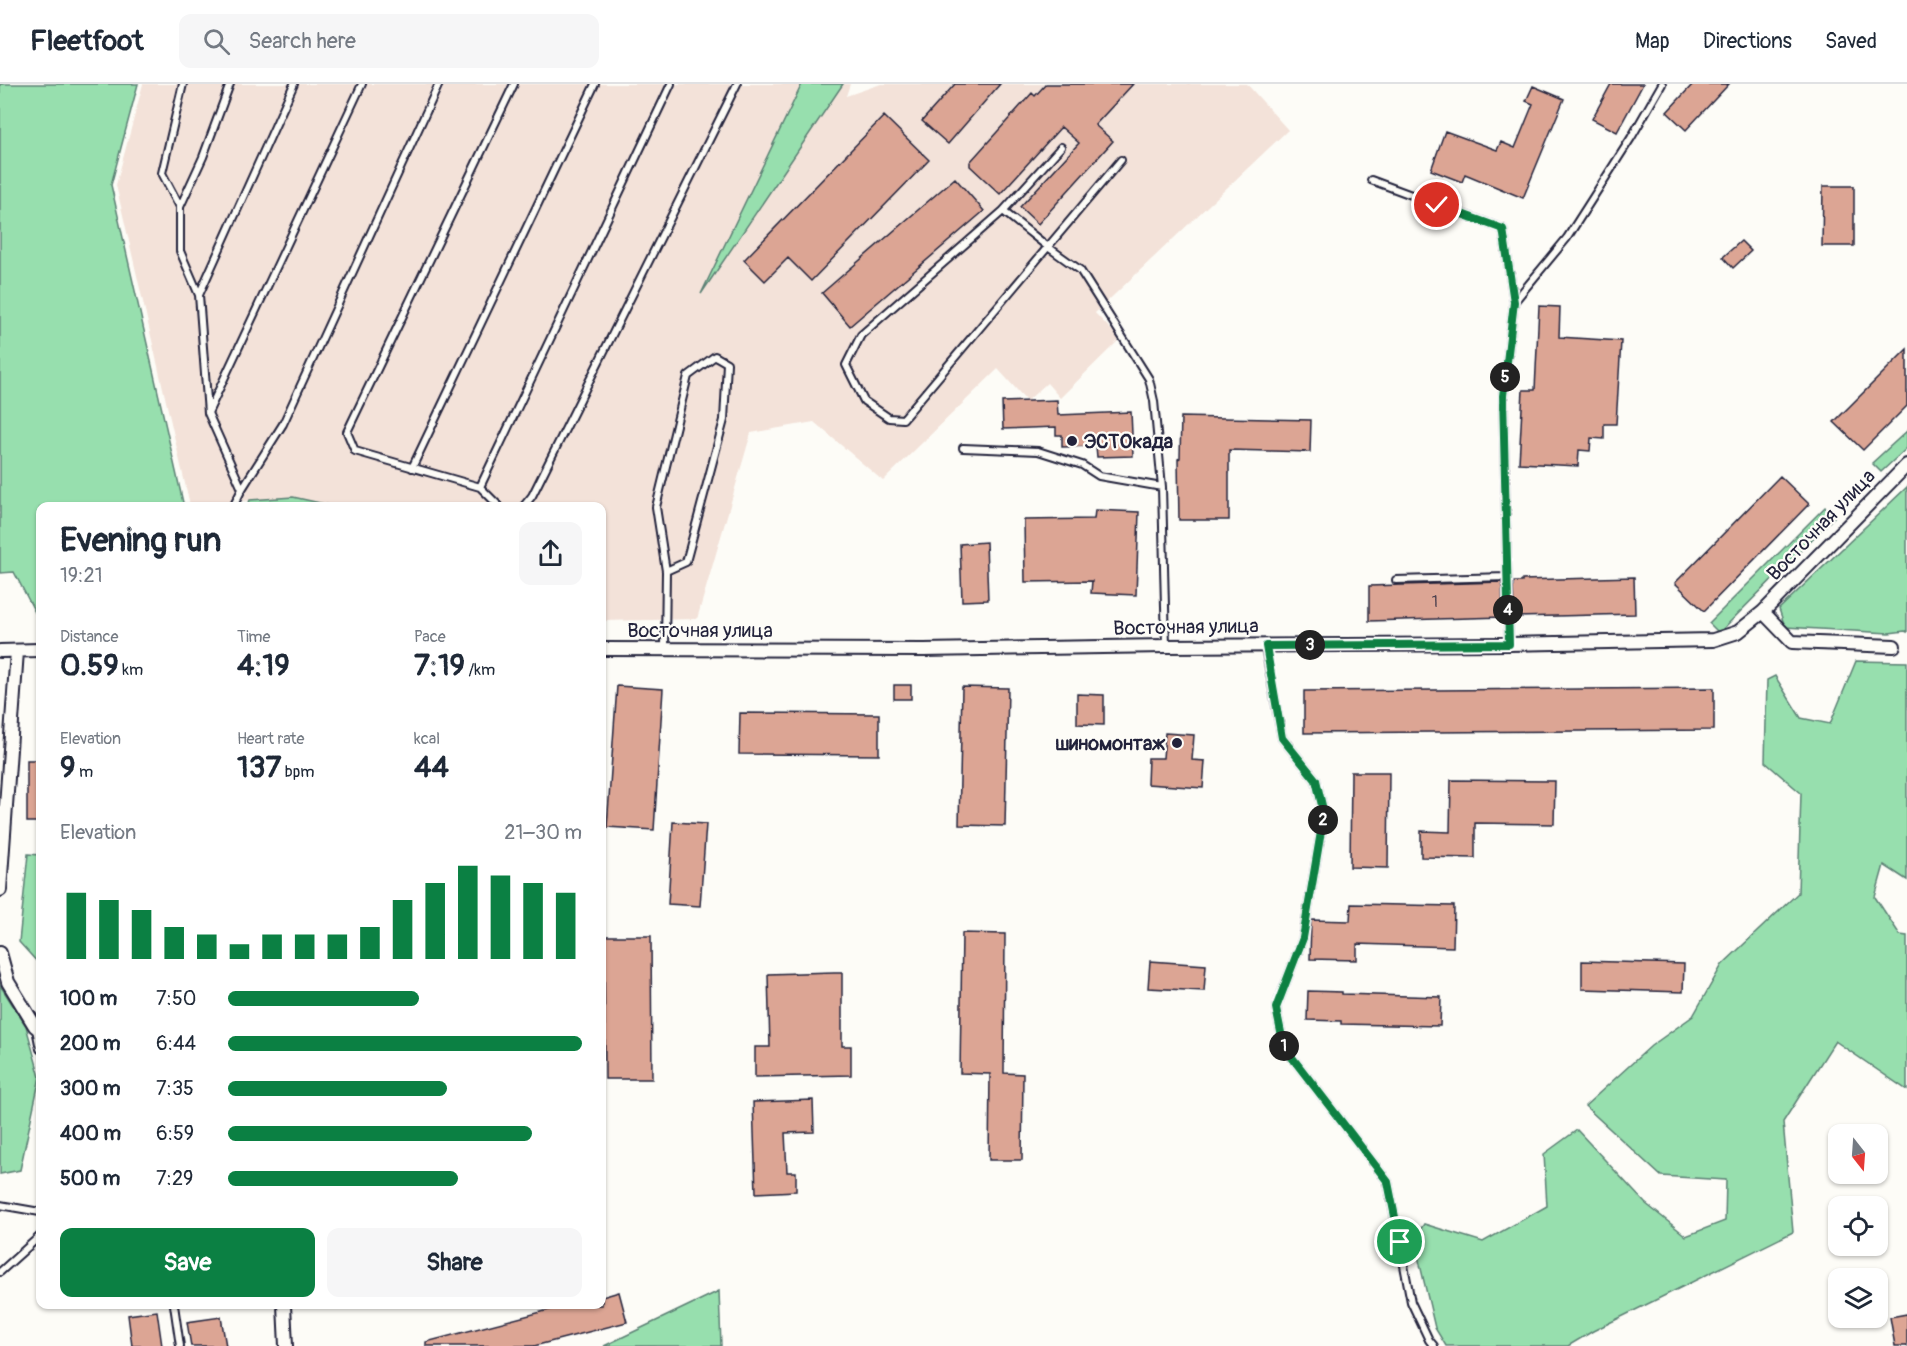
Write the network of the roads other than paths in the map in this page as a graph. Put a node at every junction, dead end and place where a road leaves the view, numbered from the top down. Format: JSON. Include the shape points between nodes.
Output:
{"nodes":[{"id":1,"x":183,"y":84,"type":"edge"},
{"id":2,"x":230,"y":84,"type":"edge"},
{"id":3,"x":294,"y":84,"type":"edge"},
{"id":4,"x":362,"y":84,"type":"edge"},
{"id":5,"x":439,"y":84,"type":"edge"},
{"id":6,"x":514,"y":84,"type":"edge"},
{"id":7,"x":595,"y":84,"type":"edge"},
{"id":8,"x":671,"y":84,"type":"edge"},
{"id":9,"x":737,"y":84,"type":"edge"},
{"id":10,"x":1662,"y":84,"type":"edge"},
{"id":11,"x":1061,"y":147,"type":"dead end"},
{"id":12,"x":1121,"y":160,"type":"dead end"},
{"id":13,"x":1371,"y":180,"type":"dead end"},
{"id":14,"x":180,"y":207,"type":"junction"},
{"id":15,"x":1003,"y":211,"type":"junction"},
{"id":16,"x":1048,"y":247,"type":"junction"},
{"id":17,"x":199,"y":295,"type":"junction"},
{"id":18,"x":1514,"y":302,"type":"junction"},
{"id":19,"x":208,"y":413,"type":"junction"},
{"id":20,"x":963,"y":448,"type":"dead end"},
{"id":21,"x":1907,"y":465,"type":"edge"},
{"id":22,"x":412,"y":468,"type":"junction"},
{"id":23,"x":480,"y":487,"type":"junction"},
{"id":24,"x":1162,"y":487,"type":"junction"},
{"id":25,"x":242,"y":489,"type":"junction"},
{"id":26,"x":236,"y":502,"type":"edge"},
{"id":27,"x":495,"y":502,"type":"edge"},
{"id":28,"x":527,"y":502,"type":"edge"},
{"id":29,"x":666,"y":572,"type":"junction"},
{"id":30,"x":1507,"y":577,"type":"junction"},
{"id":31,"x":1396,"y":580,"type":"dead end"},
{"id":32,"x":1763,"y":612,"type":"junction"},
{"id":33,"x":1509,"y":644,"type":"junction"},
{"id":34,"x":1166,"y":646,"type":"junction"},
{"id":35,"x":1266,"y":646,"type":"junction"},
{"id":36,"x":1894,"y":646,"type":"dead end"},
{"id":37,"x":665,"y":648,"type":"junction"},
{"id":38,"x":606,"y":649,"type":"edge"},
{"id":39,"x":36,"y":650,"type":"edge"},
{"id":40,"x":0,"y":651,"type":"edge"},
{"id":41,"x":17,"y":651,"type":"junction"},
{"id":42,"x":0,"y":890,"type":"edge"},
{"id":43,"x":0,"y":953,"type":"edge"},
{"id":44,"x":36,"y":1025,"type":"edge"},
{"id":45,"x":0,"y":1205,"type":"edge"},
{"id":46,"x":36,"y":1211,"type":"edge"},
{"id":47,"x":36,"y":1240,"type":"edge"},
{"id":48,"x":0,"y":1272,"type":"edge"},
{"id":49,"x":175,"y":1309,"type":"edge"},
{"id":50,"x":284,"y":1309,"type":"edge"},
{"id":51,"x":180,"y":1346,"type":"edge"},
{"id":52,"x":286,"y":1346,"type":"edge"},
{"id":53,"x":1434,"y":1346,"type":"edge"}],
"edges":[{"from":1,"to":14,"type":"lane","via":[[162,173]]},
{"from":2,"to":14,"type":"lane"},
{"from":3,"to":17,"type":"lane"},
{"from":4,"to":19,"type":"lane"},
{"from":5,"to":25,"type":"lane","via":[[283,424]]},
{"from":6,"to":22,"type":"lane","via":[[347,432],[355,452]]},
{"from":7,"to":22,"type":"lane"},
{"from":8,"to":23,"type":"lane"},
{"from":9,"to":28,"type":"lane"},
{"from":10,"to":18,"type":"lane","via":[[1567,238]]},
{"from":11,"to":15,"type":"lane"},
{"from":12,"to":16,"type":"lane"},
{"from":13,"to":18,"type":"lane","via":[[1503,229]]},
{"from":14,"to":17,"type":"lane","via":[[180,251]]},
{"from":15,"to":16,"type":"lane"},
{"from":15,"to":16,"type":"lane","via":[[861,334],[846,365],[864,401],[889,418],[903,418]]},
{"from":16,"to":24,"type":"lane","via":[[1080,270],[1149,379]]},
{"from":17,"to":19,"type":"lane"},
{"from":18,"to":30,"type":"lane","via":[[1503,396]]},
{"from":19,"to":25,"type":"lane"},
{"from":20,"to":24,"type":"lane","via":[[1038,451],[1082,465],[1099,476]]},
{"from":21,"to":32,"type":"street","name":"Восточная улица"},
{"from":22,"to":23,"type":"lane"},
{"from":23,"to":27,"type":"lane"},
{"from":24,"to":34,"type":"lane"},
{"from":25,"to":26,"type":"lane"},
{"from":29,"to":29,"type":"lane","via":[[656,507],[688,376],[715,356],[727,363],[724,420],[686,562]]},
{"from":29,"to":37,"type":"lane"},
{"from":30,"to":31,"type":"lane"},
{"from":30,"to":33,"type":"lane"},
{"from":32,"to":33,"type":"street","name":"Восточная улица","via":[[1738,632],[1713,640]]},
{"from":32,"to":36,"type":"street","via":[[1792,642]]},
{"from":33,"to":35,"type":"street","name":"Восточная улица"},
{"from":34,"to":35,"type":"street","name":"Восточная улица"},
{"from":34,"to":37,"type":"street","name":"Восточная улица","via":[[924,650]]},
{"from":35,"to":53,"type":"lane","via":[[1282,738],[1316,780],[1324,814],[1303,938],[1276,1008],[1284,1047],[1388,1182],[1411,1302]]},
{"from":37,"to":38,"type":"street","name":"Восточная улица"},
{"from":39,"to":41,"type":"street"},
{"from":40,"to":41,"type":"street"},
{"from":41,"to":42,"type":"street"},
{"from":43,"to":44,"type":"street","via":[[8,982]]},
{"from":45,"to":46,"type":"lane"},
{"from":47,"to":48,"type":"lane"},
{"from":49,"to":51,"type":"lane"},
{"from":50,"to":52,"type":"street"}]}
